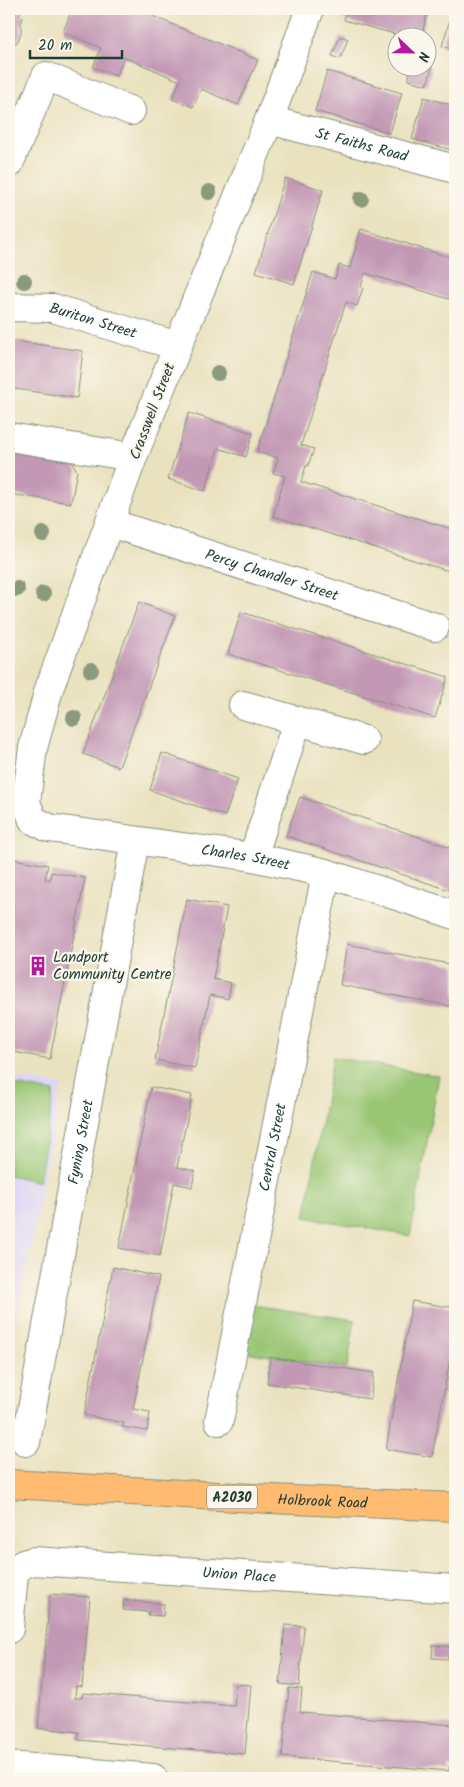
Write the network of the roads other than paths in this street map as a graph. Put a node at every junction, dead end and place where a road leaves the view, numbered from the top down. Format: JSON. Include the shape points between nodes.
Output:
{"nodes":[{"id":1,"x":310,"y":9,"type":"edge"},
{"id":2,"x":131,"y":111,"type":"dead end"},
{"id":3,"x":268,"y":120,"type":"junction"},
{"id":4,"x":9,"y":164,"type":"edge"},
{"id":5,"x":455,"y":169,"type":"edge"},
{"id":6,"x":9,"y":307,"type":"edge"},
{"id":7,"x":177,"y":346,"type":"junction"},
{"id":8,"x":9,"y":437,"type":"edge"},
{"id":9,"x":133,"y":457,"type":"junction"},
{"id":10,"x":110,"y":523,"type":"junction"},
{"id":11,"x":435,"y":627,"type":"dead end"},
{"id":12,"x":243,"y":705,"type":"dead end"},
{"id":13,"x":297,"y":722,"type":"junction"},
{"id":14,"x":364,"y":740,"type":"dead end"},
{"id":15,"x":33,"y":820,"type":"joint"},
{"id":16,"x":135,"y":841,"type":"junction"},
{"id":17,"x":253,"y":857,"type":"junction"},
{"id":18,"x":326,"y":873,"type":"junction"},
{"id":19,"x":455,"y":914,"type":"edge"},
{"id":20,"x":219,"y":1421,"type":"dead end"},
{"id":21,"x":26,"y":1442,"type":"dead end"},
{"id":22,"x":9,"y":1484,"type":"edge"},
{"id":23,"x":455,"y":1507,"type":"edge"},
{"id":24,"x":455,"y":1589,"type":"edge"},
{"id":25,"x":9,"y":1629,"type":"edge"},
{"id":26,"x":9,"y":1766,"type":"edge"},
{"id":27,"x":153,"y":1778,"type":"edge"}],
"edges":[{"from":1,"to":3,"type":"street","name":"Crasswell Street"},
{"from":2,"to":4,"type":"street","via":[[46,76]]},
{"from":3,"to":5,"type":"street","name":"St Faiths Road"},
{"from":3,"to":7,"type":"street","name":"Crasswell Street"},
{"from":6,"to":7,"type":"street","name":"Buriton Street","via":[[53,308]]},
{"from":7,"to":9,"type":"street","name":"Crasswell Street"},
{"from":8,"to":9,"type":"street"},
{"from":9,"to":10,"type":"street","name":"Crasswell Street"},
{"from":10,"to":11,"type":"street","name":"Percy Chandler Street"},
{"from":10,"to":15,"type":"street","name":"Crasswell Street","via":[[49,689],[33,748],[26,802]]},
{"from":12,"to":13,"type":"street"},
{"from":13,"to":14,"type":"street"},
{"from":13,"to":17,"type":"street"},
{"from":15,"to":16,"type":"street","name":"Charles Street","via":[[49,828]]},
{"from":16,"to":17,"type":"street","name":"Charles Street"},
{"from":16,"to":21,"type":"street","name":"Fyning Street"},
{"from":17,"to":18,"type":"street","name":"Charles Street"},
{"from":18,"to":19,"type":"street","name":"Charles Street"},
{"from":18,"to":20,"type":"street","name":"Central Street"},
{"from":22,"to":23,"type":"main road","name":"Holbrook Road","number":"A2030"},
{"from":24,"to":25,"type":"street","name":"Union Place","via":[[34,1561],[23,1564],[14,1573]]},
{"from":26,"to":27,"type":"street"}]}
